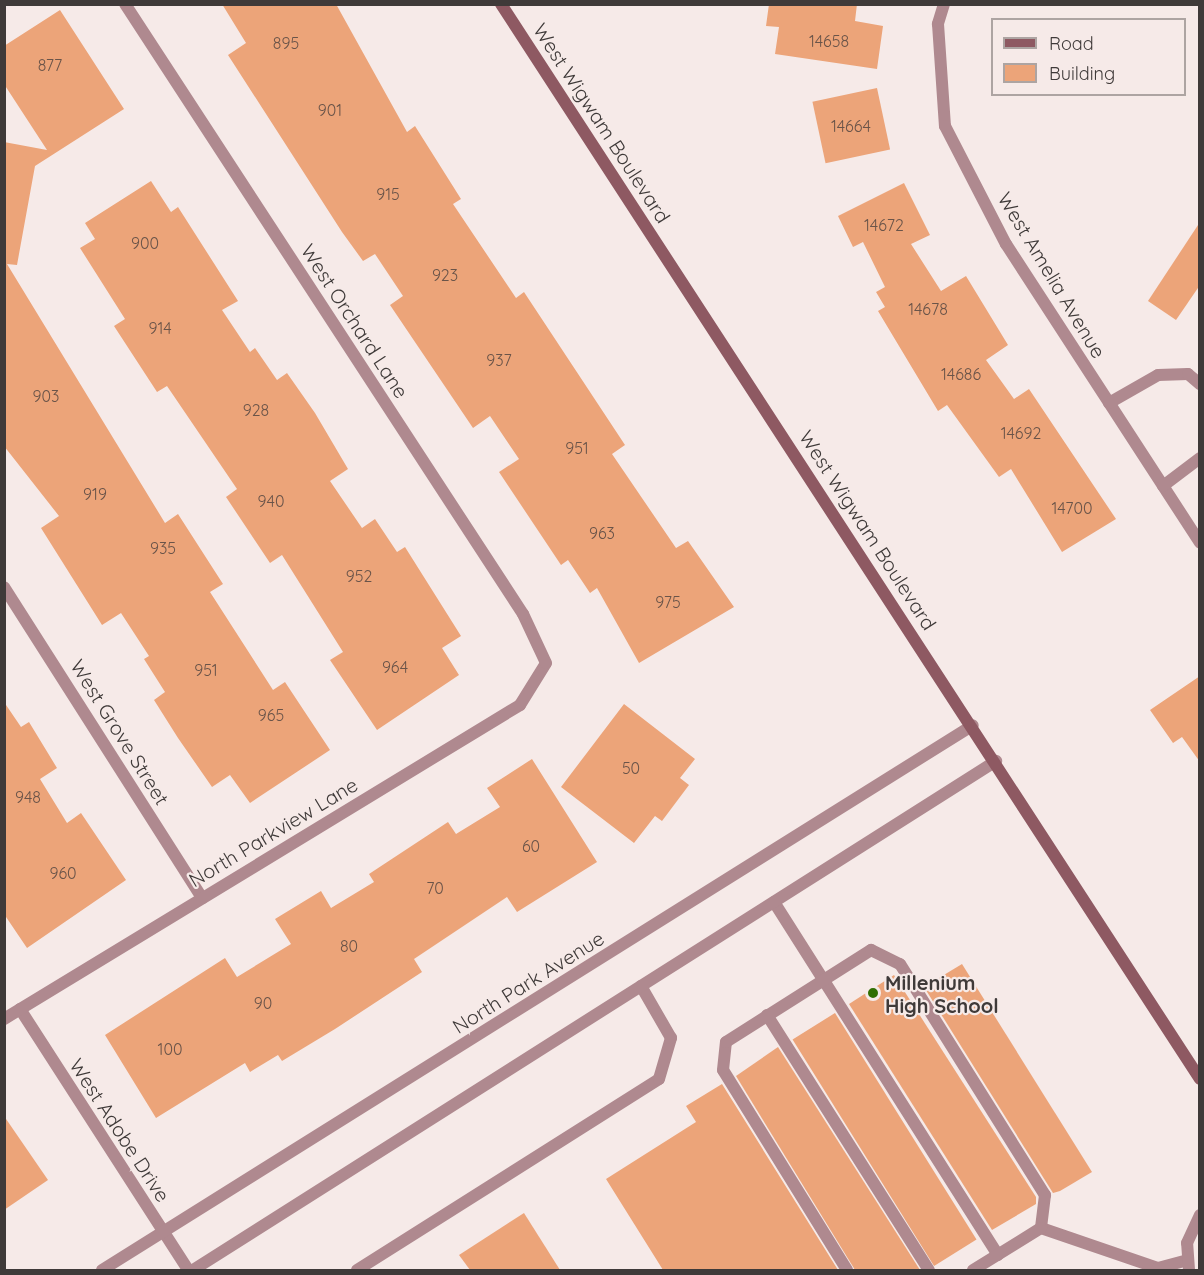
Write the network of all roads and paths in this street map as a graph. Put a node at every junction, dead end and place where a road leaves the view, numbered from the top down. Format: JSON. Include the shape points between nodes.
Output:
{"nodes":[{"id":1,"x":125,"y":4,"type":"edge"},
{"id":2,"x":501,"y":4,"type":"edge"},
{"id":3,"x":944,"y":4,"type":"edge"},
{"id":4,"x":1200,"y":384,"type":"edge"},
{"id":5,"x":1108,"y":403,"type":"junction"},
{"id":6,"x":1200,"y":458,"type":"edge"},
{"id":7,"x":1162,"y":486,"type":"junction"},
{"id":8,"x":1200,"y":543,"type":"edge"},
{"id":9,"x":4,"y":587,"type":"edge"},
{"id":10,"x":546,"y":663,"type":"joint"},
{"id":11,"x":973,"y":725,"type":"junction"},
{"id":12,"x":996,"y":761,"type":"junction"},
{"id":13,"x":202,"y":898,"type":"junction"},
{"id":14,"x":774,"y":902,"type":"junction"},
{"id":15,"x":821,"y":980,"type":"junction"},
{"id":16,"x":641,"y":986,"type":"junction"},
{"id":17,"x":20,"y":1009,"type":"junction"},
{"id":18,"x":767,"y":1016,"type":"junction"},
{"id":19,"x":4,"y":1019,"type":"edge"},
{"id":20,"x":1200,"y":1079,"type":"edge"},
{"id":21,"x":1200,"y":1215,"type":"edge"},
{"id":22,"x":1041,"y":1228,"type":"junction"},
{"id":23,"x":164,"y":1233,"type":"junction"},
{"id":24,"x":998,"y":1254,"type":"junction"},
{"id":25,"x":1187,"y":1266,"type":"edge"},
{"id":26,"x":102,"y":1270,"type":"edge"},
{"id":27,"x":188,"y":1270,"type":"edge"},
{"id":28,"x":193,"y":1270,"type":"edge"},
{"id":29,"x":357,"y":1270,"type":"edge"},
{"id":30,"x":847,"y":1270,"type":"edge"},
{"id":31,"x":929,"y":1270,"type":"edge"},
{"id":32,"x":973,"y":1270,"type":"edge"}],
"edges":[{"from":1,"to":10,"type":"street","name":"West Orchard Lane","via":[[523,614]]},
{"from":2,"to":11,"type":"street","name":"West Wigwam Boulevard"},
{"from":3,"to":5,"type":"street","name":"West Amelia Avenue","via":[[938,24],[945,126],[1006,244]]},
{"from":4,"to":5,"type":"street","via":[[1188,374],[1158,375]]},
{"from":5,"to":7,"type":"street","name":"West Amelia Avenue"},
{"from":6,"to":7,"type":"street"},
{"from":7,"to":8,"type":"street","name":"West Amelia Avenue"},
{"from":9,"to":13,"type":"street","name":"West Grove Street"},
{"from":10,"to":13,"type":"street","name":"North Parkview Lane","via":[[520,705]]},
{"from":11,"to":12,"type":"street","name":"West Wigwam Boulevard"},
{"from":11,"to":23,"type":"street","name":"North Park Avenue"},
{"from":12,"to":14,"type":"street"},
{"from":12,"to":20,"type":"street","name":"West Wigwam Boulevard"},
{"from":13,"to":17,"type":"street","name":"North Parkview Lane"},
{"from":14,"to":15,"type":"street"},
{"from":14,"to":16,"type":"street"},
{"from":15,"to":18,"type":"street"},
{"from":15,"to":22,"type":"street","via":[[871,950],[900,964],[1045,1195]]},
{"from":15,"to":24,"type":"street"},
{"from":16,"to":28,"type":"street"},
{"from":16,"to":29,"type":"street","via":[[671,1038],[659,1079]]},
{"from":17,"to":19,"type":"street","name":"North Parkview Lane"},
{"from":17,"to":23,"type":"street","name":"West Adobe Drive"},
{"from":18,"to":30,"type":"street","via":[[726,1042],[723,1070]]},
{"from":18,"to":31,"type":"street"},
{"from":21,"to":25,"type":"street"},
{"from":22,"to":24,"type":"street"},
{"from":22,"to":25,"type":"street","via":[[1158,1268]]},
{"from":23,"to":26,"type":"street","name":"North Park Avenue"},
{"from":23,"to":27,"type":"street","name":"West Adobe Drive"},
{"from":24,"to":32,"type":"street"}]}
